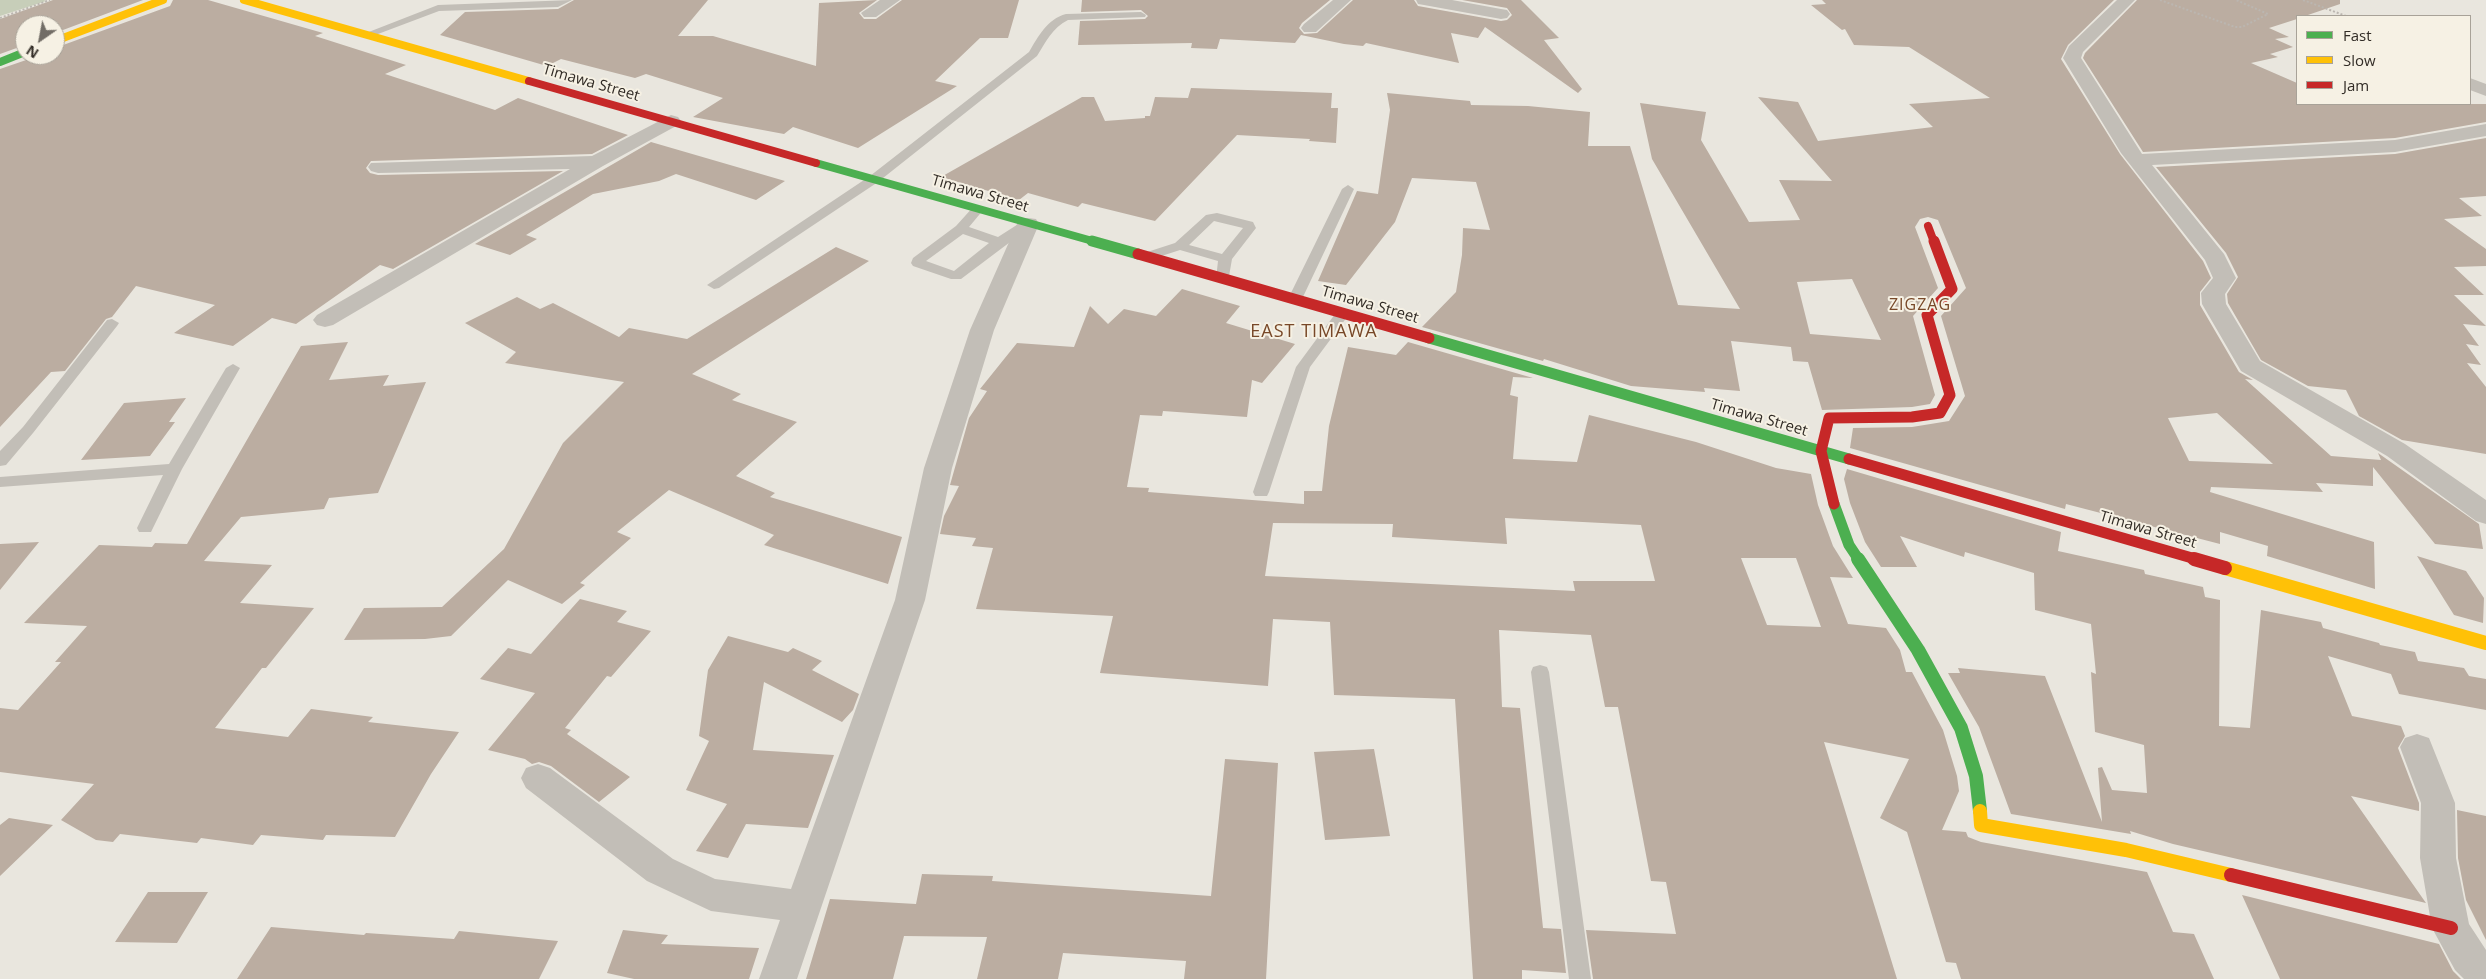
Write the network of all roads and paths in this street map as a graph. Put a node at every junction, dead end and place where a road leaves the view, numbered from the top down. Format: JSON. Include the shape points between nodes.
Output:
{"nodes":[{"id":1,"x":50,"y":0,"type":"edge"},
{"id":2,"x":134,"y":0,"type":"edge"},
{"id":3,"x":162,"y":0,"type":"edge"},
{"id":4,"x":244,"y":0,"type":"edge"},
{"id":5,"x":567,"y":0,"type":"edge"},
{"id":6,"x":892,"y":0,"type":"edge"},
{"id":7,"x":1343,"y":0,"type":"edge"},
{"id":8,"x":1424,"y":0,"type":"edge"},
{"id":9,"x":2127,"y":0,"type":"edge"},
{"id":10,"x":2160,"y":0,"type":"edge"},
{"id":11,"x":2236,"y":0,"type":"edge"},
{"id":12,"x":2303,"y":0,"type":"edge"},
{"id":13,"x":870,"y":13,"type":"dead end"},
{"id":14,"x":1141,"y":14,"type":"dead end"},
{"id":15,"x":1502,"y":14,"type":"dead end"},
{"id":16,"x":2343,"y":15,"type":"edge"},
{"id":17,"x":0,"y":18,"type":"edge"},
{"id":18,"x":78,"y":20,"type":"junction"},
{"id":19,"x":65,"y":25,"type":"edge"},
{"id":20,"x":95,"y":26,"type":"junction"},
{"id":21,"x":1310,"y":28,"type":"dead end"},
{"id":22,"x":366,"y":35,"type":"junction"},
{"id":23,"x":65,"y":37,"type":"edge"},
{"id":24,"x":15,"y":44,"type":"edge"},
{"id":25,"x":0,"y":49,"type":"edge"},
{"id":26,"x":15,"y":56,"type":"edge"},
{"id":27,"x":0,"y":62,"type":"edge"},
{"id":28,"x":2471,"y":84,"type":"edge"},
{"id":29,"x":2486,"y":90,"type":"edge"},
{"id":30,"x":671,"y":121,"type":"junction"},
{"id":31,"x":2486,"y":130,"type":"edge"},
{"id":32,"x":2136,"y":160,"type":"junction"},
{"id":33,"x":596,"y":162,"type":"junction"},
{"id":34,"x":378,"y":167,"type":"dead end"},
{"id":35,"x":874,"y":180,"type":"junction"},
{"id":36,"x":1348,"y":189,"type":"dead end"},
{"id":37,"x":978,"y":209,"type":"junction"},
{"id":38,"x":1028,"y":224,"type":"junction"},
{"id":39,"x":1928,"y":226,"type":"dead end"},
{"id":40,"x":961,"y":229,"type":"junction"},
{"id":41,"x":999,"y":242,"type":"junction"},
{"id":42,"x":1180,"y":246,"type":"junction"},
{"id":43,"x":1146,"y":257,"type":"junction"},
{"id":44,"x":1225,"y":259,"type":"junction"},
{"id":45,"x":1223,"y":279,"type":"junction"},
{"id":46,"x":714,"y":285,"type":"dead end"},
{"id":47,"x":1295,"y":299,"type":"junction"},
{"id":48,"x":1342,"y":313,"type":"junction"},
{"id":49,"x":325,"y":320,"type":"dead end"},
{"id":50,"x":112,"y":323,"type":"dead end"},
{"id":51,"x":233,"y":368,"type":"dead end"},
{"id":52,"x":1821,"y":451,"type":"junction"},
{"id":53,"x":0,"y":461,"type":"edge"},
{"id":54,"x":174,"y":469,"type":"junction"},
{"id":55,"x":0,"y":482,"type":"edge"},
{"id":56,"x":1261,"y":492,"type":"dead end"},
{"id":57,"x":2486,"y":514,"type":"edge"},
{"id":58,"x":145,"y":528,"type":"dead end"},
{"id":59,"x":2486,"y":643,"type":"edge"},
{"id":60,"x":1540,"y":672,"type":"dead end"},
{"id":61,"x":2417,"y":747,"type":"dead end"},
{"id":62,"x":538,"y":778,"type":"dead end"},
{"id":63,"x":803,"y":907,"type":"junction"},
{"id":64,"x":2451,"y":928,"type":"junction"},
{"id":65,"x":2486,"y":975,"type":"edge"},
{"id":66,"x":778,"y":979,"type":"edge"},
{"id":67,"x":1580,"y":979,"type":"edge"}],
"edges":[{"from":1,"to":17,"type":"path"},
{"from":2,"to":18,"type":"street"},
{"from":3,"to":20,"type":"street"},
{"from":4,"to":22,"type":"street","name":"Timawa Street"},
{"from":5,"to":22,"type":"lane","via":[[558,4],[438,8]]},
{"from":6,"to":13,"type":"street"},
{"from":7,"to":21,"type":"street"},
{"from":8,"to":15,"type":"street"},
{"from":9,"to":32,"type":"street","via":[[2075,50],[2072,58]]},
{"from":10,"to":11,"type":"path","via":[[2235,27],[2242,27],[2268,14]]},
{"from":12,"to":16,"type":"path"},
{"from":14,"to":35,"type":"lane","via":[[1066,17],[1058,21],[1050,26],[1034,54]]},
{"from":18,"to":19,"type":"street"},
{"from":18,"to":20,"type":"street"},
{"from":20,"to":23,"type":"street"},
{"from":22,"to":30,"type":"street","name":"Timawa Street"},
{"from":24,"to":25,"type":"street"},
{"from":26,"to":27,"type":"street"},
{"from":28,"to":29,"type":"street"},
{"from":30,"to":33,"type":"street"},
{"from":30,"to":35,"type":"street","name":"Timawa Street"},
{"from":31,"to":32,"type":"street","via":[[2395,146]]},
{"from":32,"to":57,"type":"street","via":[[2216,259],[2225,278],[2213,293],[2214,304],[2250,366],[2396,450]]},
{"from":33,"to":34,"type":"street"},
{"from":33,"to":49,"type":"street"},
{"from":35,"to":37,"type":"street","name":"Timawa Street"},
{"from":35,"to":46,"type":"lane"},
{"from":36,"to":47,"type":"lane"},
{"from":37,"to":38,"type":"street","name":"Timawa Street"},
{"from":37,"to":40,"type":"lane"},
{"from":38,"to":41,"type":"lane"},
{"from":38,"to":43,"type":"street","name":"Timawa Street"},
{"from":38,"to":63,"type":"street","via":[[982,330],[938,468],[910,600]]},
{"from":39,"to":52,"type":"street","via":[[1952,289],[1927,315],[1950,395],[1940,413],[1912,417],[1828,418]]},
{"from":40,"to":41,"type":"lane"},
{"from":40,"to":41,"type":"lane","via":[[918,263],[956,276]]},
{"from":42,"to":43,"type":"lane"},
{"from":42,"to":44,"type":"lane"},
{"from":42,"to":44,"type":"lane","via":[[1210,218],[1248,225],[1250,228]]},
{"from":43,"to":45,"type":"street","name":"Timawa Street"},
{"from":44,"to":45,"type":"lane"},
{"from":45,"to":47,"type":"street","name":"Timawa Street"},
{"from":47,"to":48,"type":"street","name":"Timawa Street"},
{"from":48,"to":52,"type":"street","name":"Timawa Street"},
{"from":48,"to":56,"type":"lane","via":[[1303,367]]},
{"from":50,"to":53,"type":"lane"},
{"from":51,"to":54,"type":"lane"},
{"from":52,"to":59,"type":"street","name":"Timawa Street"},
{"from":52,"to":64,"type":"street","via":[[1834,504],[1849,545],[1918,650],[1961,728],[1976,776],[1981,825],[2126,850]]},
{"from":54,"to":55,"type":"lane"},
{"from":54,"to":58,"type":"lane"},
{"from":60,"to":67,"type":"lane"},
{"from":61,"to":64,"type":"street","via":[[2438,803],[2438,858]]},
{"from":62,"to":63,"type":"street","via":[[660,870],[711,895]]},
{"from":63,"to":66,"type":"street"},
{"from":64,"to":65,"type":"street","via":[[2468,958]]}]}
